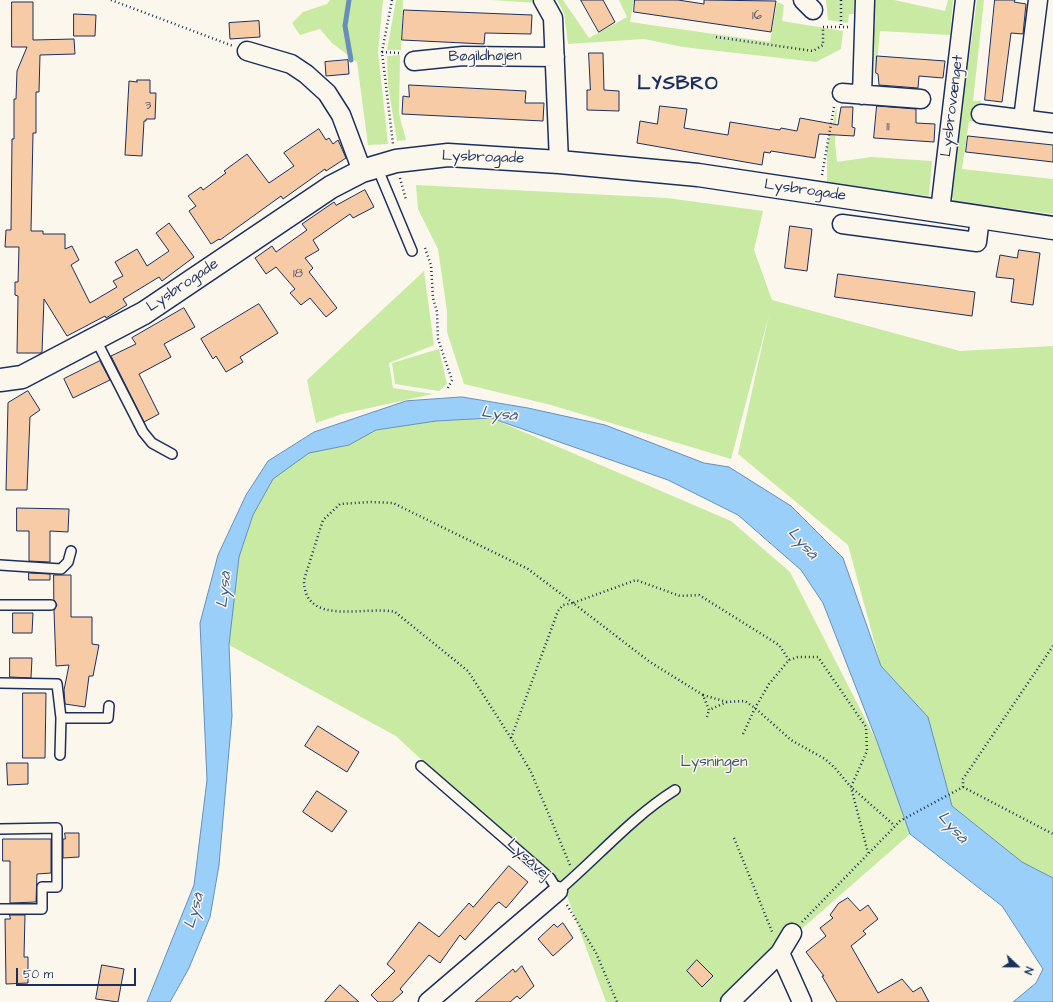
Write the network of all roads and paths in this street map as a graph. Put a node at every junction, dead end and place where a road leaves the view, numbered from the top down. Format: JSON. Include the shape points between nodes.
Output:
{"nodes":[{"id":1,"x":111,"y":0,"type":"edge"},
{"id":2,"x":392,"y":0,"type":"edge"},
{"id":3,"x":543,"y":0,"type":"edge"},
{"id":4,"x":841,"y":0,"type":"edge"},
{"id":5,"x":865,"y":0,"type":"edge"},
{"id":6,"x":965,"y":0,"type":"edge"},
{"id":7,"x":1038,"y":0,"type":"edge"},
{"id":8,"x":808,"y":5,"type":"edge"},
{"id":9,"x":823,"y":27,"type":"junction"},
{"id":10,"x":841,"y":27,"type":"junction"},
{"id":11,"x":864,"y":28,"type":"junction"},
{"id":12,"x":716,"y":37,"type":"dead end"},
{"id":13,"x":247,"y":51,"type":"joint"},
{"id":14,"x":555,"y":57,"type":"junction"},
{"id":15,"x":414,"y":61,"type":"dead end"},
{"id":16,"x":842,"y":93,"type":"joint"},
{"id":17,"x":862,"y":95,"type":"junction"},
{"id":18,"x":922,"y":99,"type":"dead end"},
{"id":19,"x":981,"y":114,"type":"dead end"},
{"id":20,"x":1023,"y":119,"type":"junction"},
{"id":21,"x":1053,"y":123,"type":"edge"},
{"id":22,"x":382,"y":161,"type":"junction"},
{"id":23,"x":559,"y":162,"type":"junction"},
{"id":24,"x":821,"y":194,"type":"junction"},
{"id":25,"x":406,"y":202,"type":"dead end"},
{"id":26,"x":880,"y":202,"type":"junction"},
{"id":27,"x":940,"y":211,"type":"junction"},
{"id":28,"x":980,"y":217,"type":"junction"},
{"id":29,"x":842,"y":224,"type":"dead end"},
{"id":30,"x":1053,"y":228,"type":"edge"},
{"id":31,"x":877,"y":229,"type":"junction"},
{"id":32,"x":423,"y":243,"type":"dead end"},
{"id":33,"x":412,"y":252,"type":"dead end"},
{"id":34,"x":95,"y":338,"type":"junction"},
{"id":35,"x":0,"y":380,"type":"edge"},
{"id":36,"x":447,"y":390,"type":"dead end"},
{"id":37,"x":172,"y":454,"type":"dead end"},
{"id":38,"x":71,"y":551,"type":"dead end"},
{"id":39,"x":0,"y":565,"type":"edge"},
{"id":40,"x":573,"y":603,"type":"junction"},
{"id":41,"x":0,"y":605,"type":"edge"},
{"id":42,"x":51,"y":605,"type":"dead end"},
{"id":43,"x":1053,"y":646,"type":"edge"},
{"id":44,"x":789,"y":660,"type":"junction"},
{"id":45,"x":0,"y":682,"type":"edge"},
{"id":46,"x":703,"y":695,"type":"junction"},
{"id":47,"x":727,"y":702,"type":"junction"},
{"id":48,"x":109,"y":706,"type":"dead end"},
{"id":49,"x":755,"y":708,"type":"junction"},
{"id":50,"x":709,"y":710,"type":"junction"},
{"id":51,"x":707,"y":717,"type":"dead end"},
{"id":52,"x":61,"y":718,"type":"junction"},
{"id":53,"x":743,"y":734,"type":"dead end"},
{"id":54,"x":511,"y":738,"type":"junction"},
{"id":55,"x":60,"y":755,"type":"dead end"},
{"id":56,"x":421,"y":766,"type":"dead end"},
{"id":57,"x":851,"y":787,"type":"junction"},
{"id":58,"x":963,"y":787,"type":"junction"},
{"id":59,"x":675,"y":790,"type":"dead end"},
{"id":60,"x":895,"y":826,"type":"junction"},
{"id":61,"x":0,"y":829,"type":"edge"},
{"id":62,"x":1053,"y":834,"type":"edge"},
{"id":63,"x":734,"y":838,"type":"dead end"},
{"id":64,"x":868,"y":853,"type":"junction"},
{"id":65,"x":575,"y":876,"type":"junction"},
{"id":66,"x":558,"y":891,"type":"junction"},
{"id":67,"x":0,"y":909,"type":"edge"},
{"id":68,"x":792,"y":933,"type":"joint"},
{"id":69,"x":780,"y":953,"type":"junction"},
{"id":70,"x":428,"y":1002,"type":"edge"},
{"id":71,"x":617,"y":1002,"type":"edge"},
{"id":72,"x":730,"y":1002,"type":"edge"},
{"id":73,"x":802,"y":1002,"type":"edge"}],
"edges":[{"from":1,"to":13,"type":"path"},
{"from":2,"to":22,"type":"path","via":[[382,52]]},
{"from":3,"to":14,"type":"street","via":[[553,18]]},
{"from":4,"to":10,"type":"path"},
{"from":5,"to":11,"type":"street"},
{"from":6,"to":27,"type":"street","name":"Lysbrovænget"},
{"from":7,"to":20,"type":"street"},
{"from":8,"to":9,"type":"path"},
{"from":9,"to":10,"type":"path"},
{"from":9,"to":12,"type":"path","via":[[823,45],[813,51]]},
{"from":10,"to":11,"type":"path"},
{"from":11,"to":17,"type":"street"},
{"from":13,"to":22,"type":"street","via":[[291,64],[306,74],[327,93],[341,115]]},
{"from":14,"to":15,"type":"street","name":"Bøgildhøjen","via":[[463,56]]},
{"from":14,"to":23,"type":"street"},
{"from":16,"to":17,"type":"street"},
{"from":16,"to":24,"type":"path","via":[[835,102],[823,166]]},
{"from":17,"to":18,"type":"street"},
{"from":19,"to":20,"type":"street","name":"Lysbrovænget"},
{"from":20,"to":21,"type":"street","name":"Lysbrovænget"},
{"from":22,"to":23,"type":"street","name":"Lysbrogade","via":[[448,155]]},
{"from":22,"to":25,"type":"path"},
{"from":22,"to":33,"type":"lane"},
{"from":22,"to":34,"type":"street","name":"Lysbrogade","via":[[331,187],[144,313]]},
{"from":23,"to":24,"type":"street","name":"Lysbrogade","via":[[698,175]]},
{"from":24,"to":26,"type":"street","name":"Lysbrogade"},
{"from":26,"to":27,"type":"street","name":"Lysbrogade"},
{"from":26,"to":31,"type":"street"},
{"from":27,"to":28,"type":"street","name":"Lysbrogade"},
{"from":28,"to":30,"type":"street","name":"Lysbrogade"},
{"from":28,"to":31,"type":"street","name":"Lysbrogade","via":[[977,242]]},
{"from":29,"to":31,"type":"street","name":"Lysbrogade"},
{"from":32,"to":36,"type":"path","via":[[431,265],[438,339],[452,380]]},
{"from":34,"to":35,"type":"street","name":"Lysbrogade","via":[[22,377]]},
{"from":34,"to":37,"type":"lane","via":[[143,432],[152,443]]},
{"from":38,"to":39,"type":"lane","via":[[68,562],[61,569]]},
{"from":40,"to":44,"type":"path","via":[[636,580],[680,596],[699,595],[779,645]]},
{"from":40,"to":46,"type":"path","via":[[650,662]]},
{"from":40,"to":54,"type":"path","via":[[563,606],[558,611]]},
{"from":40,"to":54,"type":"path","via":[[528,569],[393,503],[340,504],[323,520],[304,580],[304,589],[309,598],[319,608],[334,611],[394,612],[468,671]]},
{"from":41,"to":42,"type":"lane"},
{"from":43,"to":58,"type":"path","via":[[963,779]]},
{"from":44,"to":49,"type":"path","via":[[769,684]]},
{"from":44,"to":57,"type":"path","via":[[798,657],[818,657],[866,727],[867,751]]},
{"from":45,"to":52,"type":"lane","via":[[57,684]]},
{"from":46,"to":47,"type":"path"},
{"from":46,"to":50,"type":"path"},
{"from":47,"to":49,"type":"path","via":[[745,701]]},
{"from":47,"to":50,"type":"path"},
{"from":48,"to":52,"type":"lane","via":[[108,718]]},
{"from":49,"to":53,"type":"path"},
{"from":49,"to":57,"type":"path","via":[[791,740],[824,759]]},
{"from":50,"to":51,"type":"path"},
{"from":52,"to":55,"type":"lane"},
{"from":54,"to":65,"type":"path","via":[[531,772]]},
{"from":56,"to":66,"type":"lane","name":"Lysåvej","via":[[550,878]]},
{"from":57,"to":60,"type":"path"},
{"from":57,"to":64,"type":"path"},
{"from":58,"to":60,"type":"path"},
{"from":58,"to":62,"type":"path"},
{"from":59,"to":65,"type":"lane","via":[[652,804]]},
{"from":60,"to":64,"type":"path"},
{"from":61,"to":67,"type":"lane","via":[[57,828],[57,887],[42,887],[42,909]]},
{"from":63,"to":69,"type":"path"},
{"from":64,"to":68,"type":"path"},
{"from":65,"to":66,"type":"lane"},
{"from":66,"to":70,"type":"street","name":"Lysåvej"},
{"from":66,"to":71,"type":"path","via":[[596,953]]},
{"from":68,"to":69,"type":"street"},
{"from":69,"to":72,"type":"street"},
{"from":69,"to":73,"type":"street"}]}
